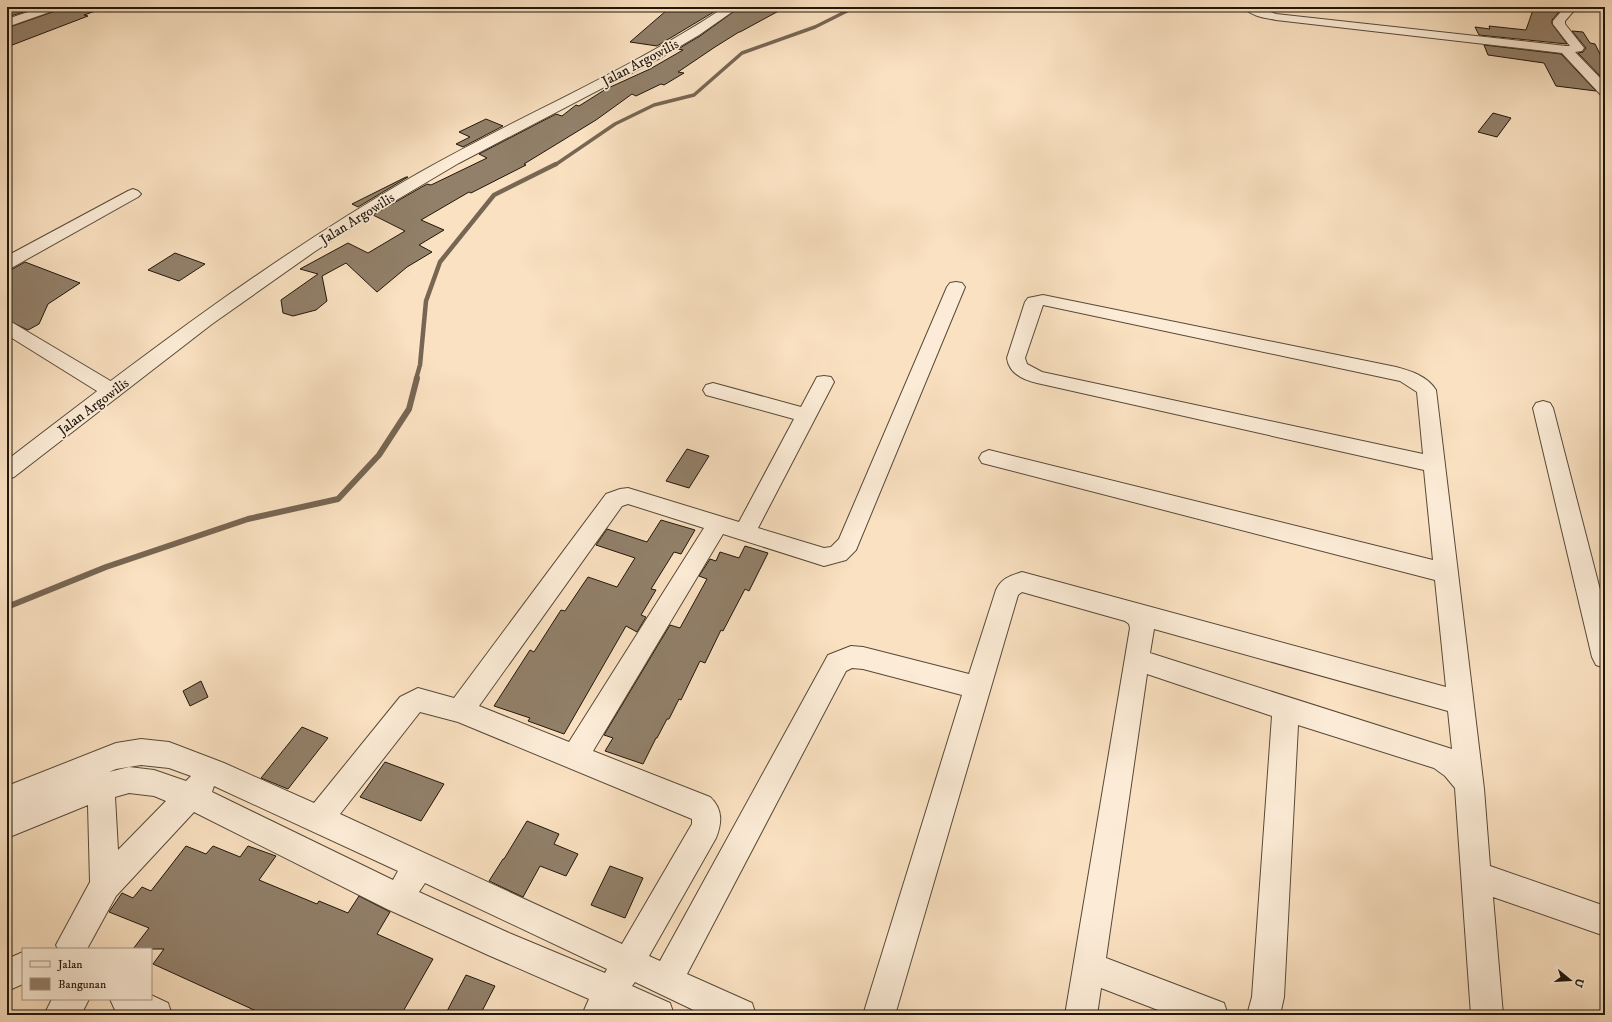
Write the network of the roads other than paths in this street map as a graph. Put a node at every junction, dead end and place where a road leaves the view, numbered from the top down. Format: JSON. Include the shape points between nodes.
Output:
{"nodes":[{"id":1,"x":27,"y":7,"type":"edge"},
{"id":2,"x":54,"y":7,"type":"edge"},
{"id":3,"x":733,"y":7,"type":"edge"},
{"id":4,"x":1249,"y":7,"type":"edge"},
{"id":5,"x":1571,"y":7,"type":"edge"},
{"id":6,"x":38,"y":12,"type":"junction"},
{"id":7,"x":7,"y":23,"type":"edge"},
{"id":8,"x":1566,"y":50,"type":"junction"},
{"id":9,"x":1605,"y":91,"type":"edge"},
{"id":10,"x":133,"y":194,"type":"dead end"},
{"id":11,"x":7,"y":263,"type":"edge"},
{"id":12,"x":956,"y":287,"type":"dead end"},
{"id":13,"x":7,"y":327,"type":"edge"},
{"id":14,"x":824,"y":382,"type":"dead end"},
{"id":15,"x":105,"y":386,"type":"junction"},
{"id":16,"x":713,"y":390,"type":"dead end"},
{"id":17,"x":1543,"y":408,"type":"dead end"},
{"id":18,"x":806,"y":415,"type":"junction"},
{"id":19,"x":989,"y":458,"type":"dead end"},
{"id":20,"x":1434,"y":464,"type":"junction"},
{"id":21,"x":7,"y":471,"type":"edge"},
{"id":22,"x":718,"y":524,"type":"junction"},
{"id":23,"x":744,"y":532,"type":"junction"},
{"id":24,"x":1446,"y":573,"type":"junction"},
{"id":25,"x":1133,"y":613,"type":"junction"},
{"id":26,"x":1605,"y":657,"type":"edge"},
{"id":27,"x":1137,"y":660,"type":"junction"},
{"id":28,"x":977,"y":688,"type":"junction"},
{"id":29,"x":1461,"y":703,"type":"junction"},
{"id":30,"x":1286,"y":709,"type":"junction"},
{"id":31,"x":460,"y":711,"type":"junction"},
{"id":32,"x":576,"y":757,"type":"junction"},
{"id":33,"x":214,"y":772,"type":"junction"},
{"id":34,"x":101,"y":787,"type":"junction"},
{"id":35,"x":1470,"y":789,"type":"junction"},
{"id":36,"x":191,"y":796,"type":"junction"},
{"id":37,"x":7,"y":800,"type":"edge"},
{"id":38,"x":318,"y":819,"type":"junction"},
{"id":39,"x":7,"y":824,"type":"edge"},
{"id":40,"x":418,"y":867,"type":"junction"},
{"id":41,"x":1477,"y":876,"type":"junction"},
{"id":42,"x":105,"y":884,"type":"junction"},
{"id":43,"x":398,"y":898,"type":"junction"},
{"id":44,"x":1605,"y":921,"type":"edge"},
{"id":45,"x":70,"y":948,"type":"edge"},
{"id":46,"x":629,"y":962,"type":"junction"},
{"id":47,"x":1089,"y":967,"type":"junction"},
{"id":48,"x":22,"y":968,"type":"edge"},
{"id":49,"x":7,"y":976,"type":"edge"},
{"id":50,"x":667,"y":980,"type":"junction"},
{"id":51,"x":72,"y":1000,"type":"edge"},
{"id":52,"x":128,"y":1000,"type":"edge"},
{"id":53,"x":605,"y":1004,"type":"edge"},
{"id":54,"x":653,"y":1014,"type":"edge"},
{"id":55,"x":60,"y":1015,"type":"edge"},
{"id":56,"x":156,"y":1015,"type":"edge"},
{"id":57,"x":740,"y":1015,"type":"edge"},
{"id":58,"x":879,"y":1015,"type":"edge"},
{"id":59,"x":1081,"y":1015,"type":"edge"},
{"id":60,"x":1212,"y":1015,"type":"edge"},
{"id":61,"x":1263,"y":1015,"type":"edge"},
{"id":62,"x":1488,"y":1015,"type":"edge"}],
"edges":[{"from":1,"to":6,"type":"street"},
{"from":2,"to":6,"type":"street"},
{"from":3,"to":15,"type":"street","name":"Jalan Argowilis","via":[[639,64],[416,181],[353,219]]},
{"from":4,"to":8,"type":"street","via":[[1276,17]]},
{"from":5,"to":8,"type":"street","via":[[1559,24],[1578,48]]},
{"from":6,"to":7,"type":"street"},
{"from":8,"to":9,"type":"street"},
{"from":10,"to":11,"type":"street"},
{"from":12,"to":23,"type":"street","via":[[843,551],[836,556],[824,557]]},
{"from":13,"to":15,"type":"street"},
{"from":14,"to":18,"type":"street"},
{"from":15,"to":21,"type":"street","name":"Jalan Argowilis"},
{"from":16,"to":18,"type":"street"},
{"from":17,"to":26,"type":"street"},
{"from":18,"to":23,"type":"street"},
{"from":19,"to":24,"type":"street"},
{"from":20,"to":20,"type":"street","via":[[1426,390],[1415,380],[1400,374],[1042,300],[1034,302],[1016,358],[1020,369],[1037,377]]},
{"from":20,"to":24,"type":"street"},
{"from":22,"to":23,"type":"street"},
{"from":22,"to":31,"type":"street","via":[[628,496],[614,500]]},
{"from":22,"to":32,"type":"street"},
{"from":24,"to":29,"type":"street"},
{"from":25,"to":27,"type":"street","via":[[1140,619],[1142,628]]},
{"from":25,"to":28,"type":"street","via":[[1033,584],[1022,582],[1013,585],[1008,590]]},
{"from":25,"to":29,"type":"street"},
{"from":27,"to":30,"type":"street"},
{"from":27,"to":47,"type":"street"},
{"from":28,"to":50,"type":"street","via":[[863,658],[850,657],[837,663]]},
{"from":28,"to":58,"type":"street"},
{"from":29,"to":35,"type":"street"},
{"from":30,"to":35,"type":"street","via":[[1441,757],[1453,763],[1463,774]]},
{"from":30,"to":61,"type":"street","via":[[1268,997]]},
{"from":31,"to":32,"type":"street"},
{"from":31,"to":38,"type":"street","via":[[414,701]]},
{"from":32,"to":46,"type":"street","via":[[700,806],[708,818],[706,828]]},
{"from":33,"to":36,"type":"street"},
{"from":33,"to":37,"type":"street","via":[[169,755],[141,752],[116,756]]},
{"from":33,"to":38,"type":"street"},
{"from":34,"to":36,"type":"street","via":[[129,780],[154,783]]},
{"from":34,"to":39,"type":"street"},
{"from":34,"to":42,"type":"street"},
{"from":35,"to":41,"type":"street"},
{"from":36,"to":42,"type":"street"},
{"from":36,"to":43,"type":"street"},
{"from":38,"to":40,"type":"street"},
{"from":40,"to":43,"type":"street"},
{"from":40,"to":46,"type":"street"},
{"from":41,"to":44,"type":"street"},
{"from":41,"to":62,"type":"street"},
{"from":42,"to":45,"type":"street"},
{"from":43,"to":53,"type":"street"},
{"from":46,"to":50,"type":"street"},
{"from":46,"to":53,"type":"street"},
{"from":47,"to":59,"type":"street"},
{"from":47,"to":60,"type":"street"},
{"from":48,"to":49,"type":"street"},
{"from":50,"to":57,"type":"street"},
{"from":51,"to":55,"type":"street"},
{"from":52,"to":56,"type":"street"},
{"from":53,"to":54,"type":"street"}]}
